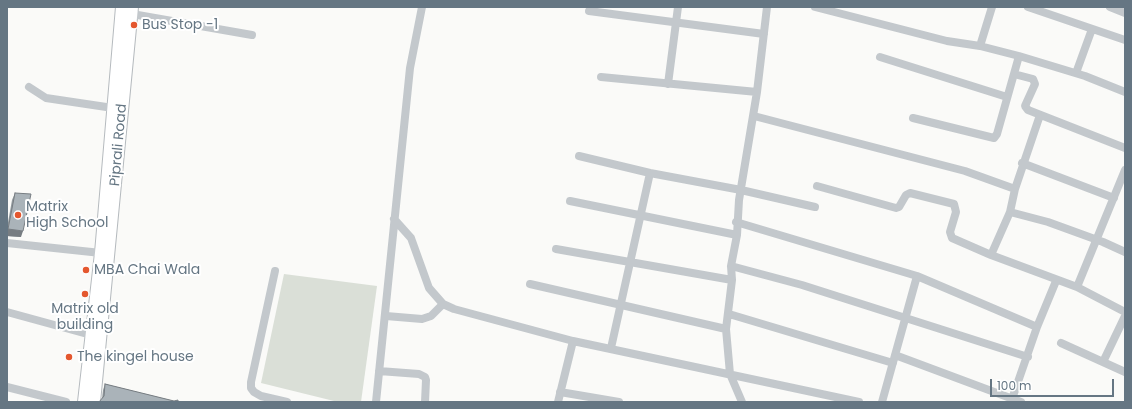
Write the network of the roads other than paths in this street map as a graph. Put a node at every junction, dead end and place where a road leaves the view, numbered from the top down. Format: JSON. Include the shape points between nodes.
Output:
{"nodes":[{"id":1,"x":422,"y":7,"type":"edge"},
{"id":2,"x":678,"y":7,"type":"edge"},
{"id":3,"x":767,"y":7,"type":"edge"},
{"id":4,"x":992,"y":7,"type":"edge"},
{"id":5,"x":1028,"y":7,"type":"edge"},
{"id":6,"x":1110,"y":7,"type":"edge"},
{"id":7,"x":820,"y":8,"type":"edge"},
{"id":8,"x":129,"y":9,"type":"edge"},
{"id":9,"x":589,"y":11,"type":"dead end"},
{"id":10,"x":1125,"y":13,"type":"edge"},
{"id":11,"x":676,"y":22,"type":"junction"},
{"id":12,"x":1092,"y":29,"type":"junction"},
{"id":13,"x":764,"y":34,"type":"junction"},
{"id":14,"x":252,"y":35,"type":"dead end"},
{"id":15,"x":1125,"y":40,"type":"edge"},
{"id":16,"x":980,"y":46,"type":"junction"},
{"id":17,"x":1019,"y":56,"type":"junction"},
{"id":18,"x":880,"y":57,"type":"dead end"},
{"id":19,"x":1076,"y":73,"type":"junction"},
{"id":20,"x":1014,"y":74,"type":"junction"},
{"id":21,"x":601,"y":77,"type":"dead end"},
{"id":22,"x":668,"y":84,"type":"junction"},
{"id":23,"x":29,"y":87,"type":"dead end"},
{"id":24,"x":757,"y":92,"type":"junction"},
{"id":25,"x":1125,"y":92,"type":"edge"},
{"id":26,"x":1007,"y":97,"type":"junction"},
{"id":27,"x":113,"y":108,"type":"junction"},
{"id":28,"x":1040,"y":115,"type":"junction"},
{"id":29,"x":754,"y":116,"type":"junction"},
{"id":30,"x":913,"y":118,"type":"dead end"},
{"id":31,"x":1125,"y":148,"type":"edge"},
{"id":32,"x":578,"y":156,"type":"dead end"},
{"id":33,"x":1022,"y":163,"type":"junction"},
{"id":34,"x":1125,"y":170,"type":"edge"},
{"id":35,"x":650,"y":173,"type":"junction"},
{"id":36,"x":817,"y":186,"type":"dead end"},
{"id":37,"x":1015,"y":189,"type":"junction"},
{"id":38,"x":741,"y":190,"type":"junction"},
{"id":39,"x":1114,"y":198,"type":"junction"},
{"id":40,"x":570,"y":201,"type":"dead end"},
{"id":41,"x":815,"y":207,"type":"dead end"},
{"id":42,"x":1010,"y":212,"type":"junction"},
{"id":43,"x":641,"y":214,"type":"junction"},
{"id":44,"x":394,"y":219,"type":"junction"},
{"id":45,"x":736,"y":222,"type":"junction"},
{"id":46,"x":737,"y":235,"type":"junction"},
{"id":47,"x":1098,"y":240,"type":"junction"},
{"id":48,"x":7,"y":243,"type":"edge"},
{"id":49,"x":556,"y":249,"type":"dead end"},
{"id":50,"x":1125,"y":251,"type":"edge"},
{"id":51,"x":101,"y":253,"type":"junction"},
{"id":52,"x":991,"y":255,"type":"junction"},
{"id":53,"x":631,"y":261,"type":"junction"},
{"id":54,"x":731,"y":266,"type":"junction"},
{"id":55,"x":275,"y":271,"type":"dead end"},
{"id":56,"x":917,"y":276,"type":"junction"},
{"id":57,"x":732,"y":280,"type":"junction"},
{"id":58,"x":1056,"y":280,"type":"junction"},
{"id":59,"x":530,"y":284,"type":"dead end"},
{"id":60,"x":1077,"y":287,"type":"junction"},
{"id":61,"x":443,"y":304,"type":"junction"},
{"id":62,"x":621,"y":306,"type":"junction"},
{"id":63,"x":7,"y":312,"type":"edge"},
{"id":64,"x":1125,"y":312,"type":"edge"},
{"id":65,"x":729,"y":314,"type":"junction"},
{"id":66,"x":386,"y":316,"type":"junction"},
{"id":67,"x":1125,"y":316,"type":"edge"},
{"id":68,"x":905,"y":317,"type":"junction"},
{"id":69,"x":1037,"y":327,"type":"junction"},
{"id":70,"x":726,"y":329,"type":"junction"},
{"id":71,"x":91,"y":335,"type":"junction"},
{"id":72,"x":573,"y":341,"type":"junction"},
{"id":73,"x":1061,"y":344,"type":"dead end"},
{"id":74,"x":610,"y":348,"type":"junction"},
{"id":75,"x":1028,"y":357,"type":"junction"},
{"id":76,"x":894,"y":359,"type":"junction"},
{"id":77,"x":1103,"y":362,"type":"junction"},
{"id":78,"x":379,"y":371,"type":"junction"},
{"id":79,"x":1125,"y":372,"type":"edge"},
{"id":80,"x":730,"y":374,"type":"junction"},
{"id":81,"x":7,"y":387,"type":"edge"},
{"id":82,"x":560,"y":392,"type":"junction"},
{"id":83,"x":1016,"y":401,"type":"edge"},
{"id":84,"x":66,"y":402,"type":"edge"},
{"id":85,"x":84,"y":402,"type":"edge"},
{"id":86,"x":94,"y":402,"type":"edge"},
{"id":87,"x":287,"y":402,"type":"edge"},
{"id":88,"x":376,"y":402,"type":"edge"},
{"id":89,"x":426,"y":402,"type":"edge"},
{"id":90,"x":558,"y":402,"type":"edge"},
{"id":91,"x":619,"y":402,"type":"edge"},
{"id":92,"x":742,"y":402,"type":"edge"},
{"id":93,"x":859,"y":402,"type":"edge"},
{"id":94,"x":882,"y":402,"type":"edge"}],
"edges":[{"from":1,"to":44,"type":"street","via":[[410,68]]},
{"from":2,"to":11,"type":"street"},
{"from":3,"to":13,"type":"street"},
{"from":4,"to":16,"type":"street"},
{"from":5,"to":12,"type":"street"},
{"from":6,"to":10,"type":"street"},
{"from":7,"to":16,"type":"street","via":[[947,42]]},
{"from":8,"to":14,"type":"street"},
{"from":8,"to":27,"type":"main road"},
{"from":8,"to":86,"type":"main road","name":"Piprali Road","via":[[101,384]]},
{"from":9,"to":11,"type":"street"},
{"from":11,"to":13,"type":"street"},
{"from":11,"to":22,"type":"street"},
{"from":12,"to":15,"type":"street"},
{"from":12,"to":19,"type":"street"},
{"from":13,"to":24,"type":"street"},
{"from":16,"to":17,"type":"street"},
{"from":17,"to":19,"type":"street"},
{"from":17,"to":20,"type":"street"},
{"from":18,"to":26,"type":"street"},
{"from":19,"to":25,"type":"street"},
{"from":20,"to":26,"type":"street"},
{"from":20,"to":28,"type":"street","via":[[1033,79],[1035,84],[1025,106]]},
{"from":21,"to":22,"type":"street"},
{"from":22,"to":24,"type":"street"},
{"from":23,"to":27,"type":"street","via":[[46,98]]},
{"from":24,"to":29,"type":"street"},
{"from":26,"to":30,"type":"street","via":[[994,138]]},
{"from":27,"to":51,"type":"main road"},
{"from":28,"to":31,"type":"street"},
{"from":28,"to":33,"type":"street"},
{"from":29,"to":37,"type":"street","via":[[965,171]]},
{"from":29,"to":38,"type":"street"},
{"from":32,"to":35,"type":"street"},
{"from":33,"to":37,"type":"street"},
{"from":33,"to":39,"type":"street"},
{"from":34,"to":39,"type":"street"},
{"from":35,"to":38,"type":"street"},
{"from":35,"to":43,"type":"street"},
{"from":36,"to":52,"type":"street","via":[[896,208],[910,193],[954,204],[956,212],[950,232],[952,238]]},
{"from":37,"to":42,"type":"street"},
{"from":38,"to":41,"type":"street"},
{"from":38,"to":45,"type":"street"},
{"from":39,"to":47,"type":"street"},
{"from":40,"to":43,"type":"street"},
{"from":42,"to":47,"type":"street"},
{"from":42,"to":52,"type":"street"},
{"from":43,"to":46,"type":"street"},
{"from":43,"to":53,"type":"street"},
{"from":44,"to":61,"type":"street","via":[[411,238],[429,288]]},
{"from":44,"to":66,"type":"street"},
{"from":45,"to":46,"type":"street"},
{"from":45,"to":56,"type":"street"},
{"from":46,"to":54,"type":"street"},
{"from":47,"to":50,"type":"street"},
{"from":47,"to":60,"type":"street"},
{"from":48,"to":51,"type":"street"},
{"from":49,"to":53,"type":"street"},
{"from":51,"to":71,"type":"main road"},
{"from":52,"to":58,"type":"street"},
{"from":53,"to":57,"type":"street"},
{"from":53,"to":62,"type":"street"},
{"from":54,"to":57,"type":"street"},
{"from":54,"to":68,"type":"street"},
{"from":55,"to":87,"type":"street","via":[[251,388],[261,396]]},
{"from":56,"to":68,"type":"street"},
{"from":56,"to":69,"type":"street"},
{"from":57,"to":65,"type":"street"},
{"from":58,"to":60,"type":"street"},
{"from":58,"to":69,"type":"street"},
{"from":59,"to":62,"type":"street"},
{"from":60,"to":64,"type":"street"},
{"from":61,"to":66,"type":"street","via":[[431,316],[422,319]]},
{"from":61,"to":72,"type":"street"},
{"from":62,"to":70,"type":"street"},
{"from":62,"to":74,"type":"street"},
{"from":63,"to":71,"type":"street"},
{"from":65,"to":70,"type":"street"},
{"from":65,"to":76,"type":"street"},
{"from":66,"to":78,"type":"street"},
{"from":67,"to":77,"type":"street"},
{"from":68,"to":75,"type":"street"},
{"from":68,"to":76,"type":"street"},
{"from":69,"to":75,"type":"street"},
{"from":70,"to":80,"type":"street"},
{"from":71,"to":85,"type":"main road"},
{"from":72,"to":74,"type":"street"},
{"from":72,"to":82,"type":"street"},
{"from":73,"to":77,"type":"street"},
{"from":74,"to":80,"type":"street"},
{"from":75,"to":83,"type":"street"},
{"from":76,"to":83,"type":"street"},
{"from":76,"to":94,"type":"street"},
{"from":77,"to":79,"type":"street"},
{"from":78,"to":88,"type":"street"},
{"from":78,"to":89,"type":"street","via":[[419,374],[425,377]]},
{"from":80,"to":92,"type":"street"},
{"from":80,"to":93,"type":"street"},
{"from":81,"to":84,"type":"street"},
{"from":82,"to":90,"type":"street"},
{"from":82,"to":91,"type":"street"}]}
